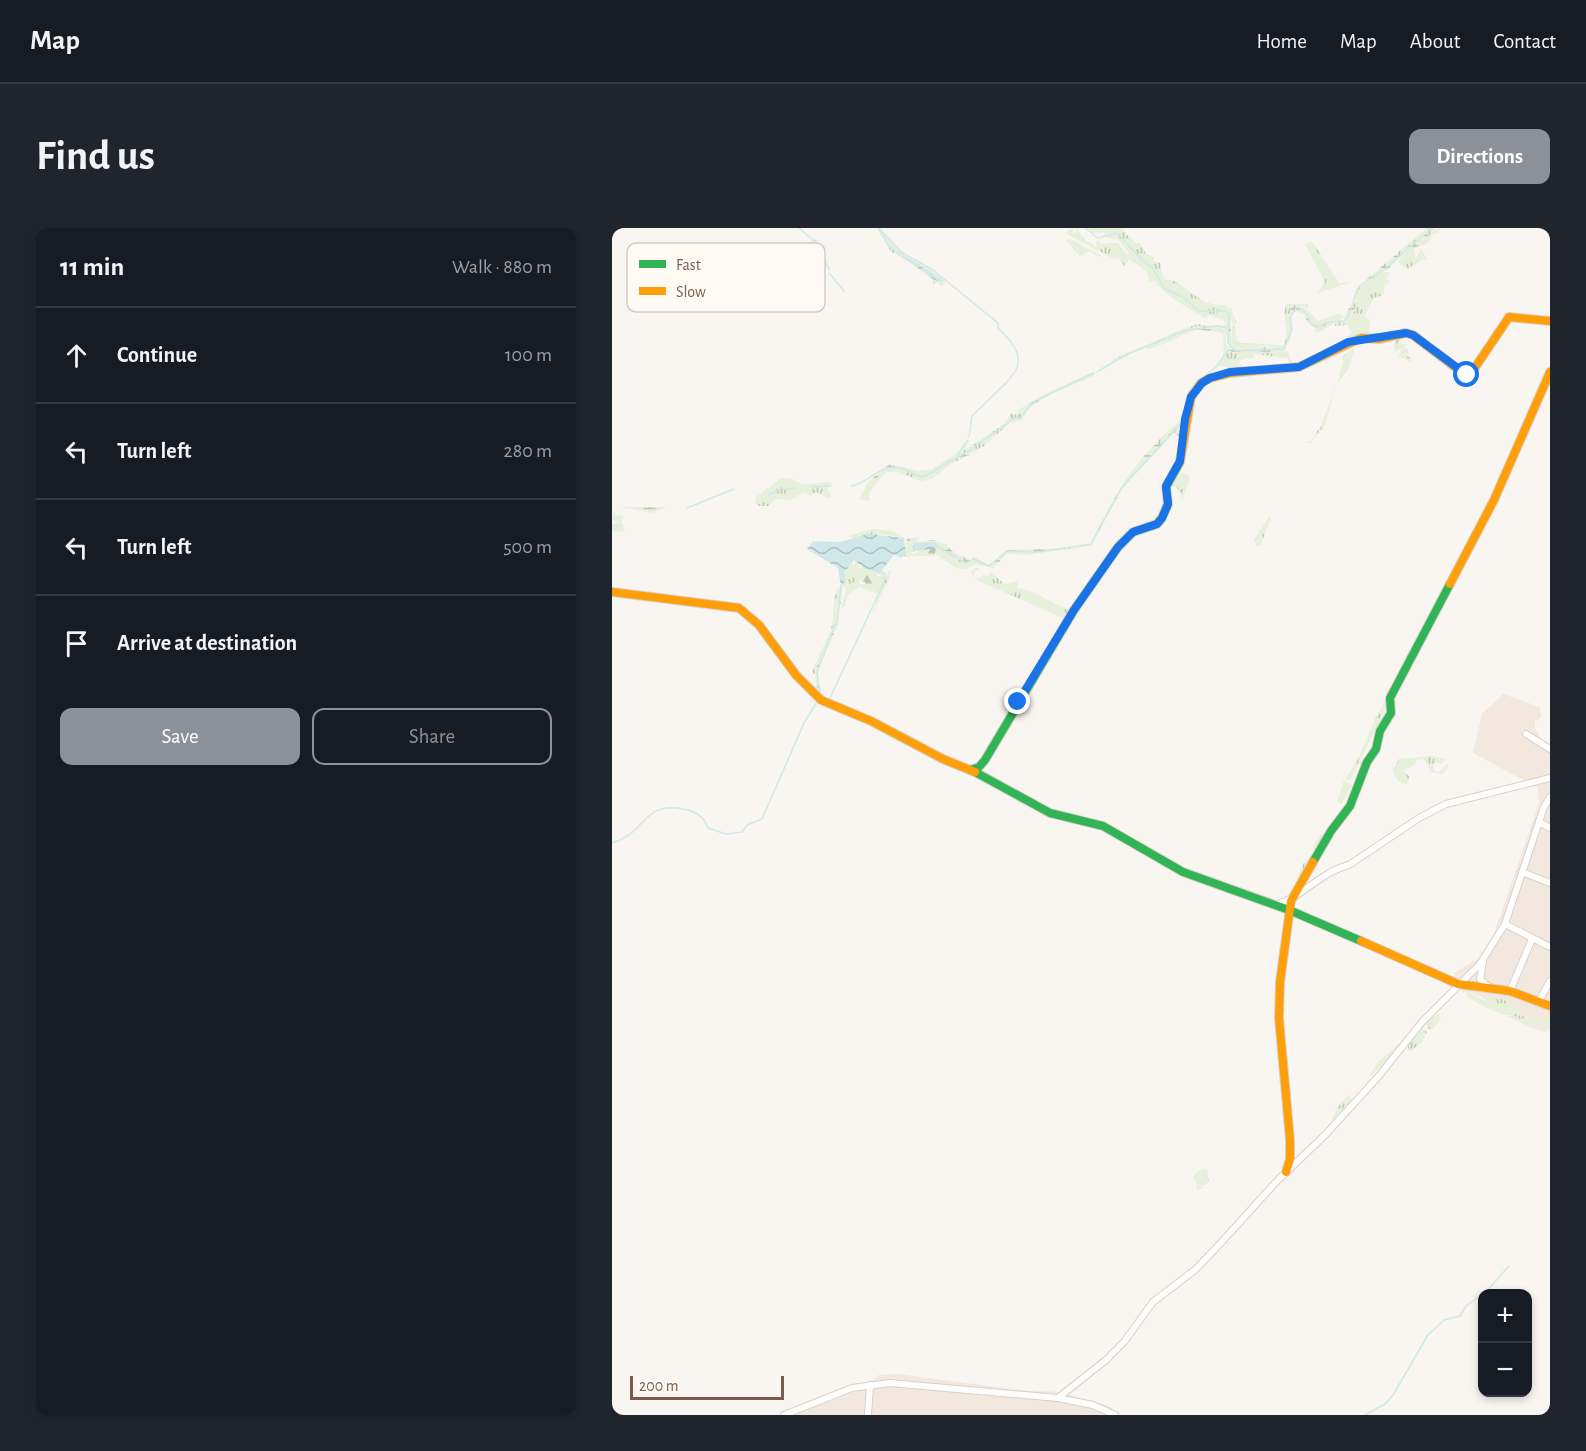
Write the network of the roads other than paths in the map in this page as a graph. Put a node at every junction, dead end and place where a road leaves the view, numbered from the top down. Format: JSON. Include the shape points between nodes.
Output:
{"nodes":[{"id":1,"x":1550,"y":321,"type":"edge"},
{"id":2,"x":1550,"y":372,"type":"edge"},
{"id":3,"x":612,"y":592,"type":"edge"},
{"id":4,"x":1526,"y":734,"type":"dead end"},
{"id":5,"x":1550,"y":749,"type":"edge"},
{"id":6,"x":985,"y":760,"type":"junction"},
{"id":7,"x":969,"y":770,"type":"junction"},
{"id":8,"x":1550,"y":778,"type":"edge"},
{"id":9,"x":988,"y":779,"type":"junction"},
{"id":10,"x":1550,"y":797,"type":"edge"},
{"id":11,"x":1539,"y":822,"type":"junction"},
{"id":12,"x":1550,"y":828,"type":"edge"},
{"id":13,"x":1522,"y":872,"type":"junction"},
{"id":14,"x":1550,"y":883,"type":"edge"},
{"id":15,"x":1290,"y":906,"type":"junction"},
{"id":16,"x":1505,"y":924,"type":"junction"},
{"id":17,"x":1532,"y":939,"type":"junction"},
{"id":18,"x":1550,"y":947,"type":"edge"},
{"id":19,"x":1484,"y":958,"type":"junction"},
{"id":20,"x":1550,"y":981,"type":"edge"},
{"id":21,"x":1458,"y":984,"type":"junction"},
{"id":22,"x":1491,"y":988,"type":"junction"},
{"id":23,"x":1510,"y":991,"type":"junction"},
{"id":24,"x":1539,"y":1002,"type":"junction"},
{"id":25,"x":1550,"y":1006,"type":"edge"},
{"id":26,"x":1286,"y":1172,"type":"junction"},
{"id":27,"x":870,"y":1385,"type":"junction"},
{"id":28,"x":1058,"y":1398,"type":"junction"},
{"id":29,"x":801,"y":1412,"type":"edge"},
{"id":30,"x":784,"y":1415,"type":"edge"},
{"id":31,"x":868,"y":1415,"type":"edge"},
{"id":32,"x":1115,"y":1415,"type":"edge"}],
"edges":[{"from":1,"to":6,"type":"street","via":[[1509,316],[1470,375],[1406,333],[1348,342],[1299,367],[1230,372],[1202,383],[1191,397],[1180,461],[1166,486],[1168,504],[1162,518],[1157,524],[1133,532],[1118,547],[1074,610]]},
{"from":2,"to":15,"type":"street","via":[[1494,500],[1390,698],[1391,713],[1366,762],[1350,806],[1331,831]]},
{"from":3,"to":7,"type":"street","via":[[739,609],[759,625],[796,675],[822,700]]},
{"from":4,"to":5,"type":"street"},
{"from":6,"to":7,"type":"street"},
{"from":6,"to":9,"type":"street"},
{"from":7,"to":9,"type":"street"},
{"from":8,"to":15,"type":"street","via":[[1446,804],[1349,865],[1317,879]]},
{"from":9,"to":15,"type":"street","via":[[1050,813],[1103,826],[1183,872],[1274,905]]},
{"from":10,"to":11,"type":"street"},
{"from":11,"to":12,"type":"street"},
{"from":11,"to":13,"type":"street"},
{"from":13,"to":14,"type":"street"},
{"from":13,"to":16,"type":"street"},
{"from":15,"to":21,"type":"street"},
{"from":15,"to":26,"type":"street","via":[[1279,1009],[1290,1149]]},
{"from":16,"to":17,"type":"street"},
{"from":16,"to":19,"type":"street"},
{"from":17,"to":18,"type":"street"},
{"from":17,"to":23,"type":"street"},
{"from":19,"to":21,"type":"street"},
{"from":19,"to":22,"type":"street","via":[[1480,979]]},
{"from":20,"to":24,"type":"street"},
{"from":21,"to":22,"type":"street"},
{"from":21,"to":26,"type":"street","via":[[1326,1134]]},
{"from":22,"to":23,"type":"street"},
{"from":23,"to":24,"type":"street"},
{"from":24,"to":25,"type":"street"},
{"from":26,"to":28,"type":"street","via":[[1196,1269],[1153,1302],[1106,1360]]},
{"from":27,"to":28,"type":"street","via":[[927,1385]]},
{"from":27,"to":29,"type":"street","via":[[852,1388]]},
{"from":27,"to":31,"type":"street"},
{"from":28,"to":32,"type":"street","via":[[1093,1405]]},
{"from":29,"to":30,"type":"street"}]}
